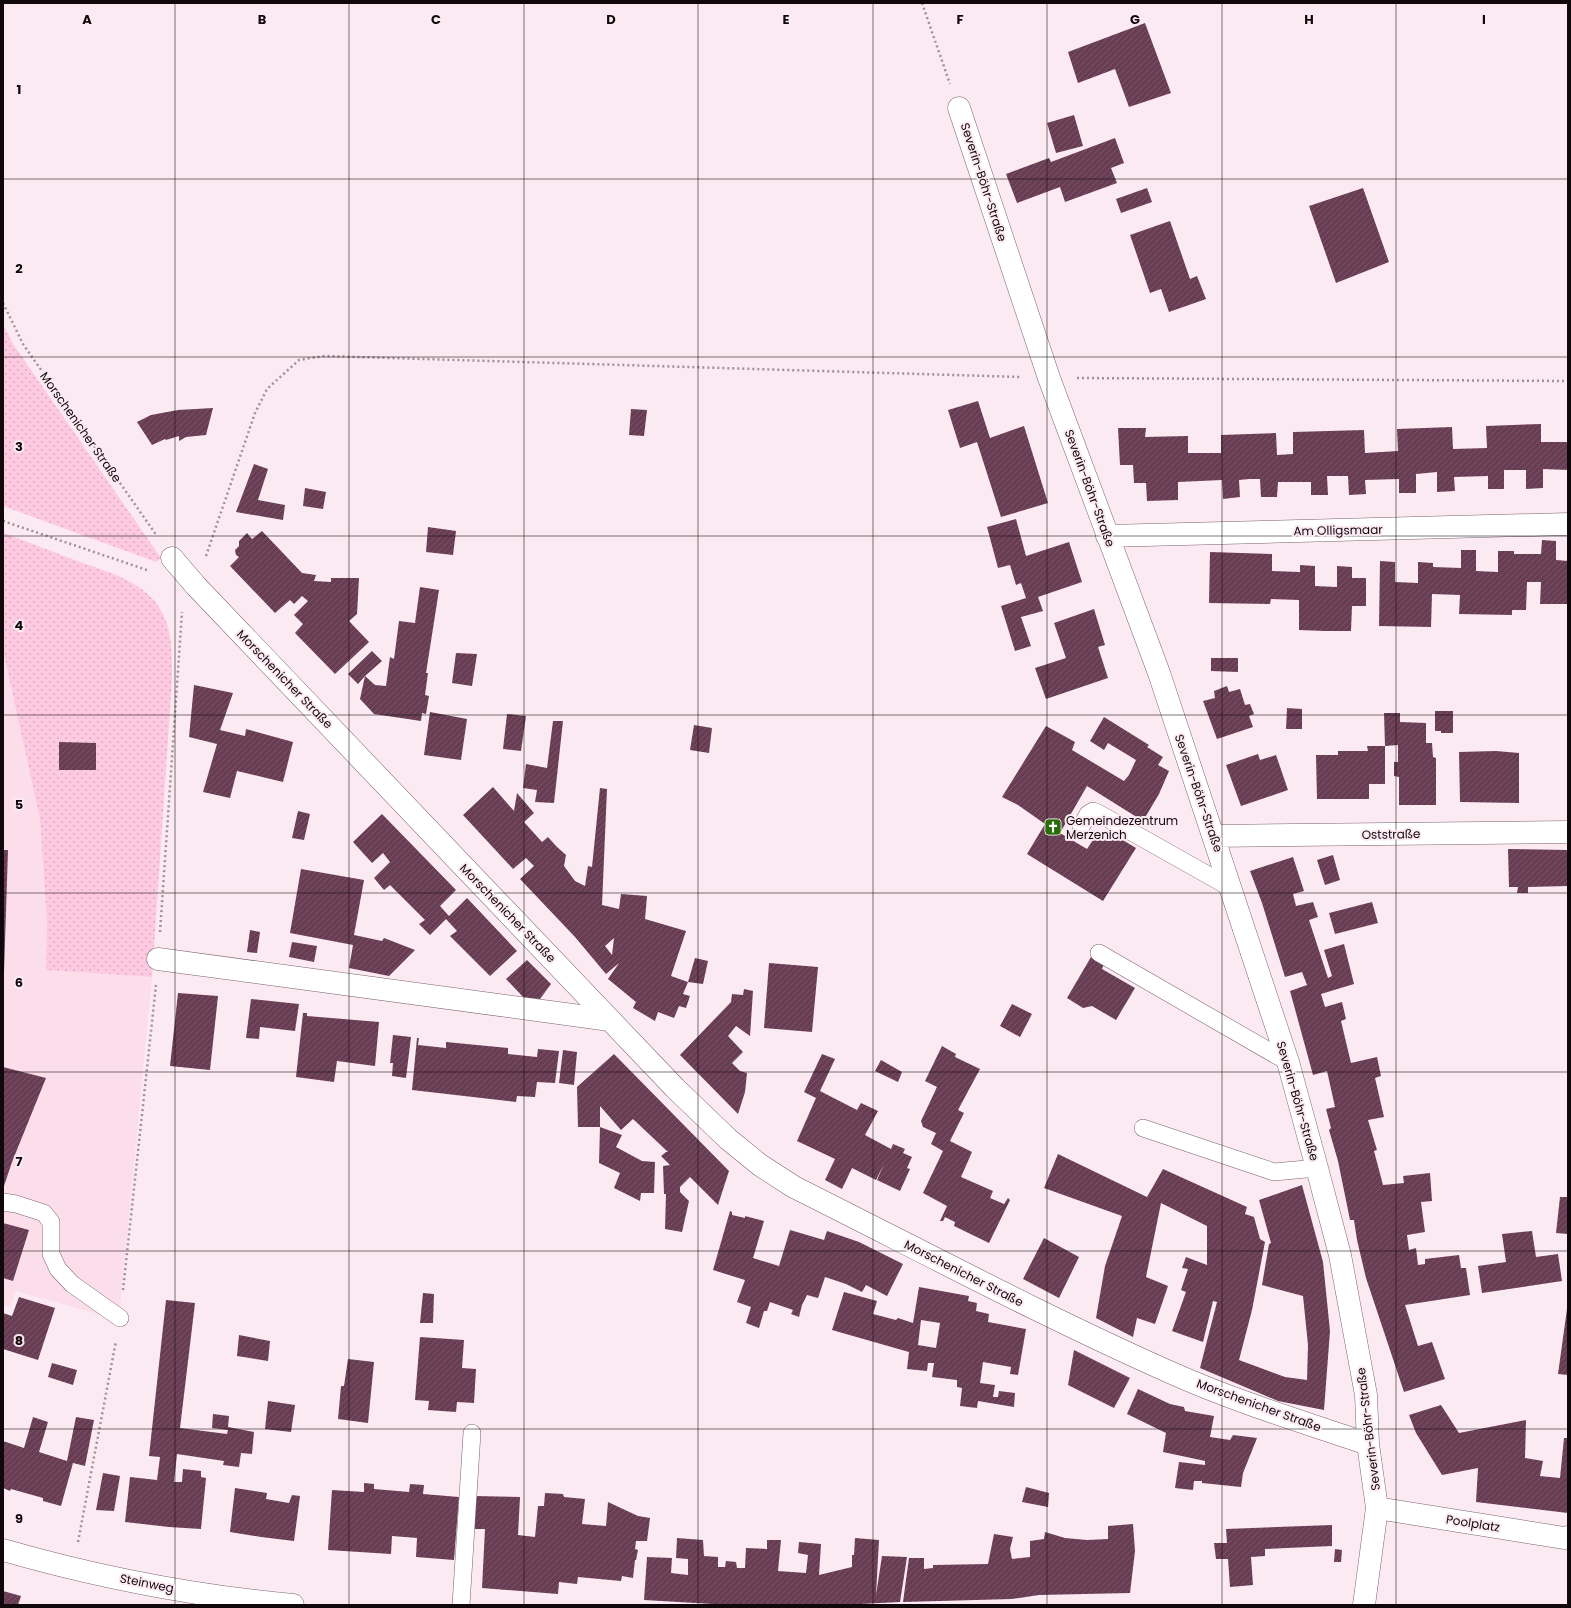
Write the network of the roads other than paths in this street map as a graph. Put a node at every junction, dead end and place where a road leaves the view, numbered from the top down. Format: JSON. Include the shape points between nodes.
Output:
{"nodes":[{"id":1,"x":959,"y":108,"type":"road end"},
{"id":2,"x":1568,"y":524,"type":"edge"},
{"id":3,"x":1107,"y":536,"type":"junction"},
{"id":4,"x":172,"y":558,"type":"road end"},
{"id":5,"x":1081,"y":827,"type":"dead end"},
{"id":6,"x":1568,"y":832,"type":"edge"},
{"id":7,"x":1214,"y":836,"type":"junction"},
{"id":8,"x":1231,"y":888,"type":"junction"},
{"id":9,"x":1099,"y":953,"type":"dead end"},
{"id":10,"x":158,"y":959,"type":"road end"},
{"id":11,"x":610,"y":1020,"type":"junction"},
{"id":12,"x":1288,"y":1062,"type":"junction"},
{"id":13,"x":1143,"y":1128,"type":"dead end"},
{"id":14,"x":1317,"y":1168,"type":"junction"},
{"id":15,"x":3,"y":1202,"type":"edge"},
{"id":16,"x":120,"y":1318,"type":"road end"},
{"id":17,"x":472,"y":1433,"type":"dead end"},
{"id":18,"x":1368,"y":1444,"type":"junction"},
{"id":19,"x":1377,"y":1508,"type":"junction"},
{"id":20,"x":1568,"y":1537,"type":"edge"},
{"id":21,"x":3,"y":1550,"type":"edge"},
{"id":22,"x":293,"y":1605,"type":"edge"},
{"id":23,"x":461,"y":1605,"type":"edge"},
{"id":24,"x":1364,"y":1605,"type":"edge"}],
"edges":[{"from":1,"to":3,"type":"street","name":"Severin-Böhr-Straße","via":[[1049,378]]},
{"from":2,"to":3,"type":"street","name":"Am Olligsmaar"},
{"from":3,"to":7,"type":"street","name":"Severin-Böhr-Straße","via":[[1159,673]]},
{"from":4,"to":11,"type":"street","name":"Morschenicher Straße"},
{"from":5,"to":8,"type":"lane","via":[[1088,814],[1093,811],[1098,813]]},
{"from":6,"to":7,"type":"street","name":"Oststraße"},
{"from":7,"to":8,"type":"street","name":"Severin-Böhr-Straße"},
{"from":8,"to":12,"type":"street","name":"Severin-Böhr-Straße"},
{"from":9,"to":12,"type":"lane"},
{"from":10,"to":11,"type":"street"},
{"from":11,"to":18,"type":"street","name":"Morschenicher Straße","via":[[728,1139],[760,1165],[794,1187],[1073,1328],[1234,1398]]},
{"from":12,"to":14,"type":"street","name":"Severin-Böhr-Straße"},
{"from":13,"to":14,"type":"lane","via":[[1274,1172]]},
{"from":14,"to":18,"type":"street","name":"Severin-Böhr-Straße","via":[[1343,1271],[1366,1395]]},
{"from":15,"to":16,"type":"lane","via":[[44,1213],[51,1222],[51,1254],[58,1269],[72,1284]]},
{"from":17,"to":23,"type":"lane"},
{"from":18,"to":19,"type":"street","name":"Severin-Böhr-Straße"},
{"from":19,"to":20,"type":"street","name":"Poolplatz"},
{"from":19,"to":24,"type":"street","name":"Severin-Böhr-Straße"},
{"from":21,"to":22,"type":"street","name":"Steinweg","via":[[56,1565],[168,1588]]}]}
